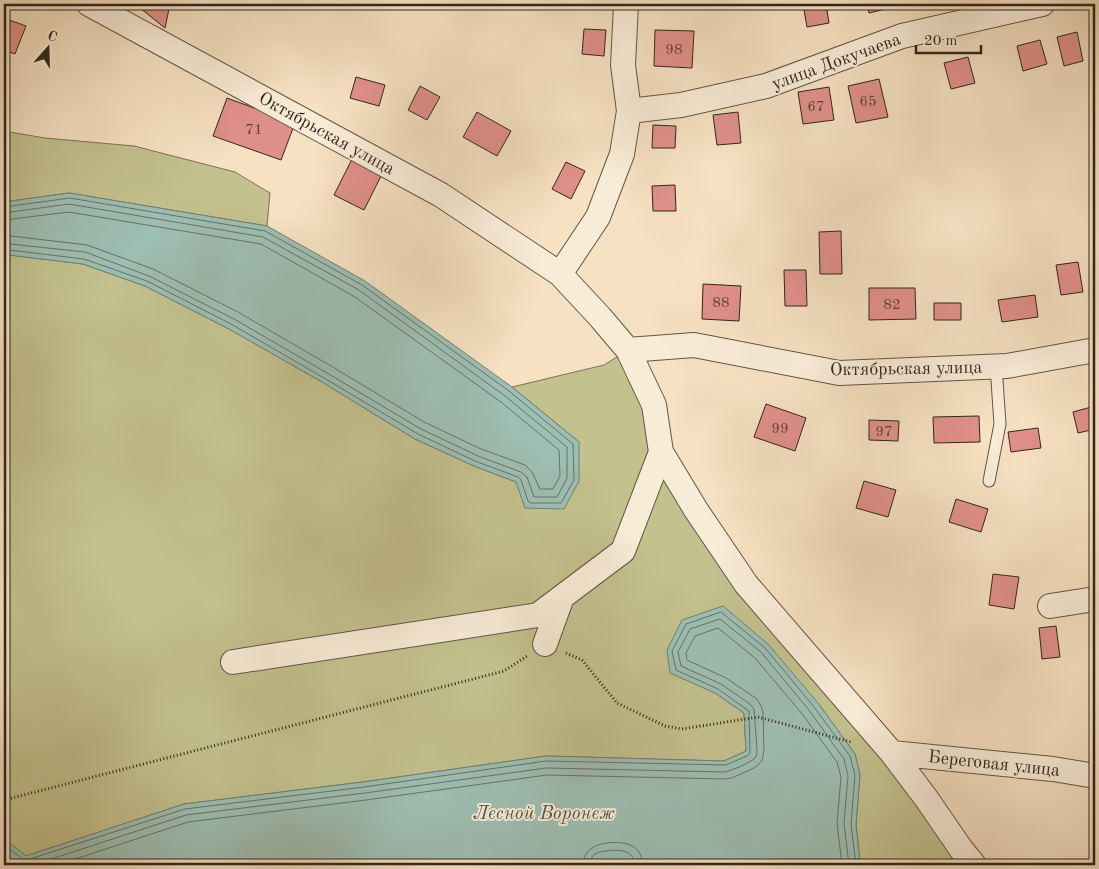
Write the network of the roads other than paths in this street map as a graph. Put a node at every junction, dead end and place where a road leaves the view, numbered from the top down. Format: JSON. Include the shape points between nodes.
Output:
{"nodes":[{"id":1,"x":89,"y":4,"type":"edge"},
{"id":2,"x":626,"y":4,"type":"edge"},
{"id":3,"x":1042,"y":4,"type":"edge"},
{"id":4,"x":629,"y":111,"type":"junction"},
{"id":5,"x":560,"y":274,"type":"junction"},
{"id":6,"x":628,"y":350,"type":"junction"},
{"id":7,"x":1095,"y":350,"type":"edge"},
{"id":8,"x":996,"y":366,"type":"junction"},
{"id":9,"x":661,"y":452,"type":"junction"},
{"id":10,"x":990,"y":481,"type":"dead end"},
{"id":11,"x":562,"y":597,"type":"junction"},
{"id":12,"x":1095,"y":599,"type":"edge"},
{"id":13,"x":1050,"y":606,"type":"dead end"},
{"id":14,"x":545,"y":644,"type":"road end"},
{"id":15,"x":233,"y":662,"type":"dead end"},
{"id":16,"x":892,"y":753,"type":"junction"},
{"id":17,"x":1095,"y":776,"type":"edge"},
{"id":18,"x":974,"y":865,"type":"edge"}],
"edges":[{"from":1,"to":5,"type":"street","name":"Октябрьская улица","via":[[441,195]]},
{"from":2,"to":4,"type":"street","via":[[623,65]]},
{"from":3,"to":4,"type":"street","name":"улица Докучаева","via":[[902,36],[766,86],[681,105]]},
{"from":4,"to":5,"type":"street","via":[[622,154],[598,217]]},
{"from":5,"to":6,"type":"street","name":"Октябрьская улица"},
{"from":6,"to":8,"type":"street","name":"Октябрьская улица","via":[[694,345],[839,373]]},
{"from":6,"to":9,"type":"street","name":"Октябрьская улица","via":[[654,405]]},
{"from":7,"to":8,"type":"street","name":"Октябрьская улица"},
{"from":8,"to":10,"type":"lane","via":[[1000,424]]},
{"from":9,"to":11,"type":"street","via":[[623,551]]},
{"from":9,"to":16,"type":"street","via":[[746,584]]},
{"from":11,"to":14,"type":"street"},
{"from":11,"to":15,"type":"street","via":[[538,615]]},
{"from":12,"to":13,"type":"street"},
{"from":16,"to":17,"type":"street","name":"Береговая улица"},
{"from":16,"to":18,"type":"street"}]}
